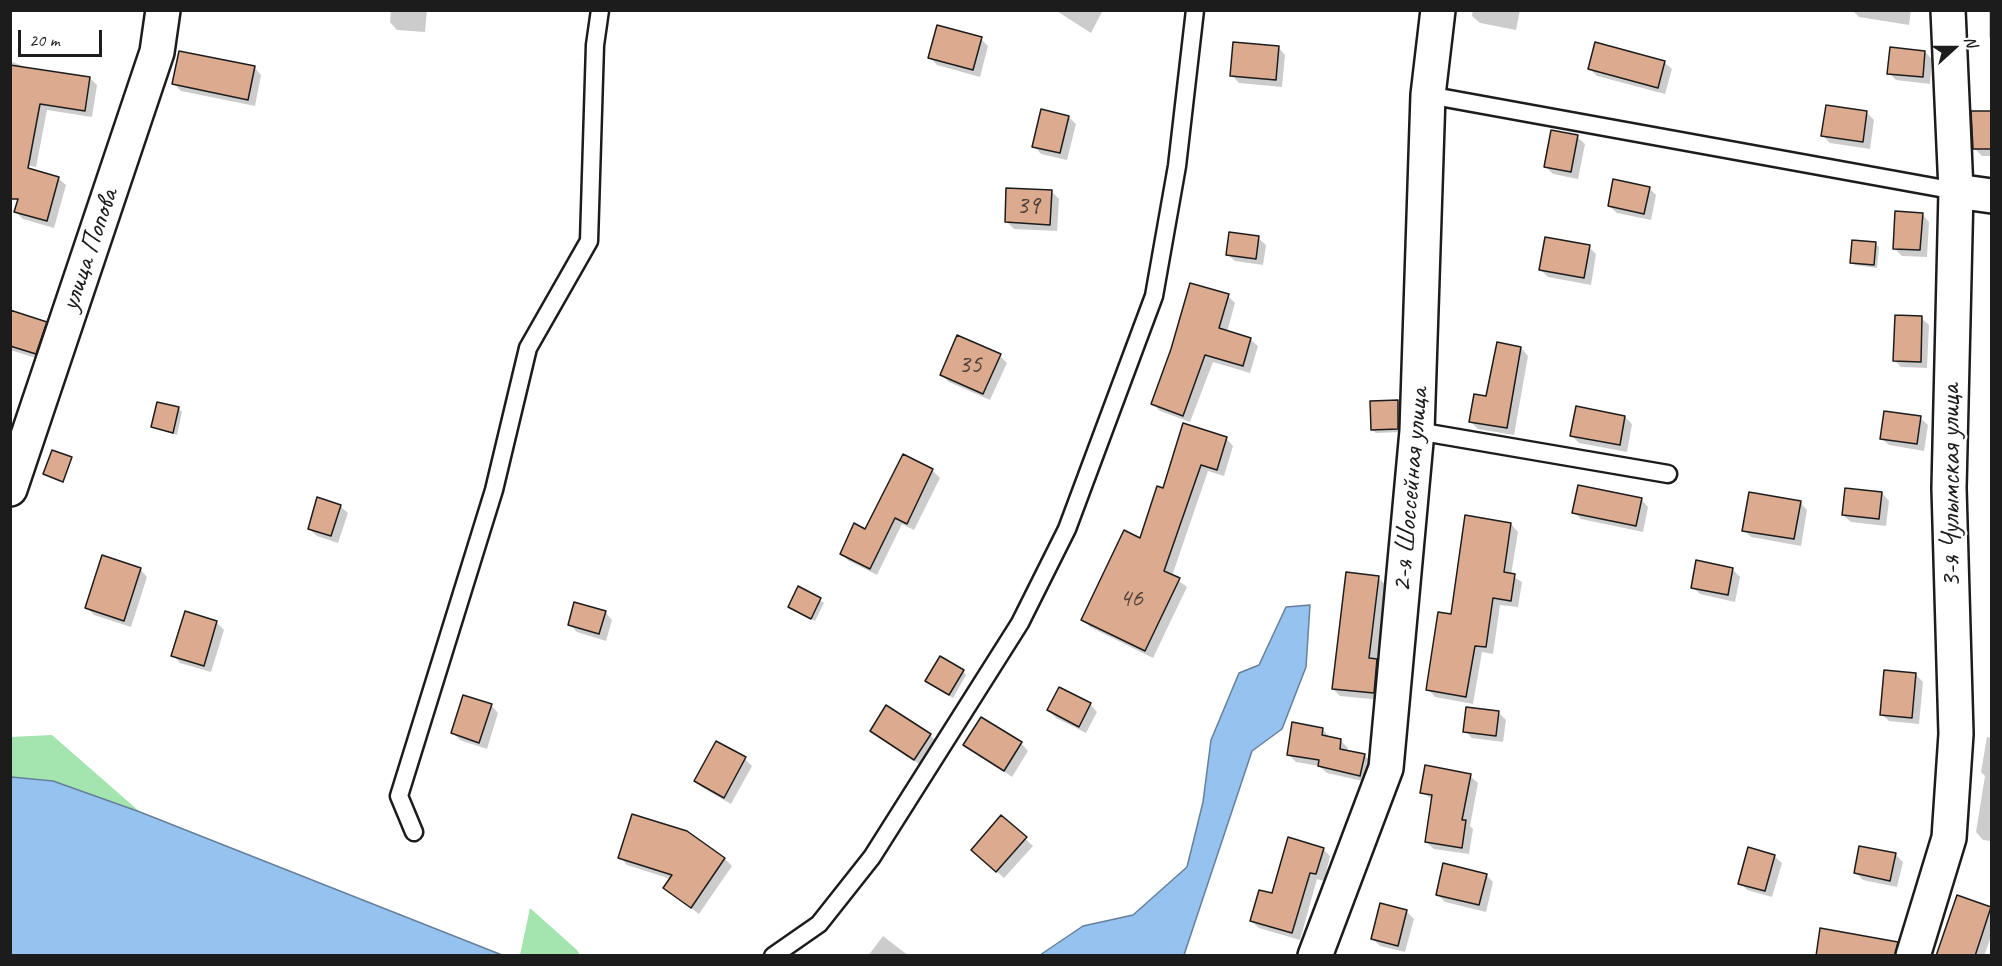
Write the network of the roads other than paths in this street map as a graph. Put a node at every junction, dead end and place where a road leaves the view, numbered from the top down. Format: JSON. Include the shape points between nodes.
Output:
{"nodes":[{"id":1,"x":163,"y":10,"type":"edge"},
{"id":2,"x":600,"y":10,"type":"edge"},
{"id":3,"x":1195,"y":10,"type":"edge"},
{"id":4,"x":1437,"y":10,"type":"edge"},
{"id":5,"x":1948,"y":10,"type":"edge"},
{"id":6,"x":1428,"y":95,"type":"junction"},
{"id":7,"x":1956,"y":191,"type":"junction"},
{"id":8,"x":1992,"y":196,"type":"edge"},
{"id":9,"x":1417,"y":431,"type":"junction"},
{"id":10,"x":1668,"y":474,"type":"dead end"},
{"id":11,"x":10,"y":489,"type":"edge"},
{"id":12,"x":414,"y":832,"type":"dead end"},
{"id":13,"x":773,"y":956,"type":"edge"},
{"id":14,"x":1315,"y":956,"type":"edge"},
{"id":15,"x":1912,"y":956,"type":"edge"}],
"edges":[{"from":1,"to":11,"type":"street","name":"улица Попова","via":[[157,52]]},
{"from":2,"to":12,"type":"lane","via":[[595,45],[589,241],[528,348],[494,490],[399,796]]},
{"from":3,"to":13,"type":"lane","via":[[1177,166],[1154,296],[1067,529],[1020,623],[872,857],[819,924]]},
{"from":4,"to":6,"type":"street","name":"2-я Шоссейная улица"},
{"from":5,"to":7,"type":"street","name":"3-я Чулымская улица"},
{"from":6,"to":7,"type":"lane"},
{"from":6,"to":9,"type":"street","name":"2-я Шоссейная улица"},
{"from":7,"to":8,"type":"street"},
{"from":7,"to":15,"type":"street","name":"3-я Чулымская улица","via":[[1949,488],[1956,734],[1948,838]]},
{"from":9,"to":10,"type":"lane"},
{"from":9,"to":14,"type":"street","name":"2-я Шоссейная улица","via":[[1386,768]]}]}
